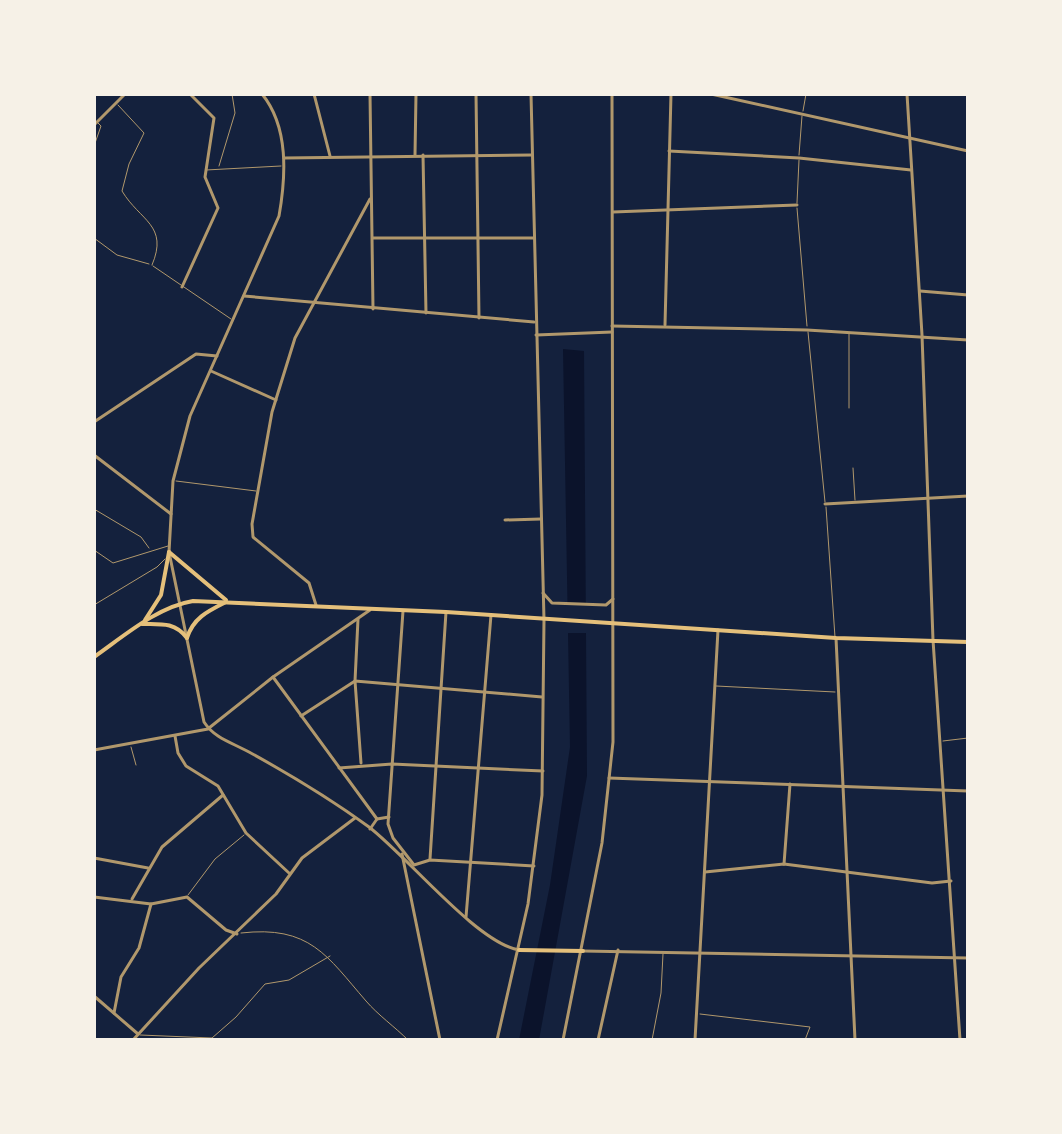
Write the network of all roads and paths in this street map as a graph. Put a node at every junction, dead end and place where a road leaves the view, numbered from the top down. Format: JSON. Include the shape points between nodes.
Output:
{"nodes":[{"id":1,"x":125,"y":94,"type":"edge"},
{"id":2,"x":190,"y":94,"type":"edge"},
{"id":3,"x":232,"y":94,"type":"edge"},
{"id":4,"x":262,"y":94,"type":"edge"},
{"id":5,"x":314,"y":94,"type":"edge"},
{"id":6,"x":370,"y":94,"type":"edge"},
{"id":7,"x":416,"y":94,"type":"edge"},
{"id":8,"x":476,"y":94,"type":"edge"},
{"id":9,"x":531,"y":94,"type":"edge"},
{"id":10,"x":612,"y":94,"type":"edge"},
{"id":11,"x":671,"y":94,"type":"edge"},
{"id":12,"x":711,"y":94,"type":"edge"},
{"id":13,"x":806,"y":94,"type":"edge"},
{"id":14,"x":907,"y":94,"type":"edge"},
{"id":15,"x":117,"y":103,"type":"junction"},
{"id":16,"x":803,"y":113,"type":"junction"},
{"id":17,"x":96,"y":123,"type":"edge"},
{"id":18,"x":910,"y":139,"type":"junction"},
{"id":19,"x":94,"y":146,"type":"edge"},
{"id":20,"x":669,"y":151,"type":"junction"},
{"id":21,"x":968,"y":151,"type":"edge"},
{"id":22,"x":370,"y":155,"type":"junction"},
{"id":23,"x":415,"y":155,"type":"junction"},
{"id":24,"x":423,"y":155,"type":"junction"},
{"id":25,"x":477,"y":155,"type":"junction"},
{"id":26,"x":532,"y":155,"type":"junction"},
{"id":27,"x":330,"y":156,"type":"junction"},
{"id":28,"x":283,"y":158,"type":"junction"},
{"id":29,"x":799,"y":158,"type":"junction"},
{"id":30,"x":284,"y":166,"type":"junction"},
{"id":31,"x":218,"y":169,"type":"junction"},
{"id":32,"x":911,"y":170,"type":"junction"},
{"id":33,"x":205,"y":171,"type":"junction"},
{"id":34,"x":370,"y":199,"type":"junction"},
{"id":35,"x":797,"y":205,"type":"junction"},
{"id":36,"x":668,"y":210,"type":"junction"},
{"id":37,"x":612,"y":212,"type":"junction"},
{"id":38,"x":94,"y":238,"type":"edge"},
{"id":39,"x":372,"y":238,"type":"junction"},
{"id":40,"x":425,"y":238,"type":"junction"},
{"id":41,"x":478,"y":238,"type":"junction"},
{"id":42,"x":533,"y":238,"type":"junction"},
{"id":43,"x":152,"y":265,"type":"junction"},
{"id":44,"x":182,"y":287,"type":"junction"},
{"id":45,"x":919,"y":291,"type":"junction"},
{"id":46,"x":968,"y":295,"type":"edge"},
{"id":47,"x":244,"y":296,"type":"junction"},
{"id":48,"x":311,"y":304,"type":"junction"},
{"id":49,"x":373,"y":309,"type":"junction"},
{"id":50,"x":426,"y":313,"type":"junction"},
{"id":51,"x":479,"y":318,"type":"junction"},
{"id":52,"x":234,"y":320,"type":"junction"},
{"id":53,"x":534,"y":322,"type":"junction"},
{"id":54,"x":665,"y":325,"type":"junction"},
{"id":55,"x":612,"y":326,"type":"junction"},
{"id":56,"x":807,"y":330,"type":"junction"},
{"id":57,"x":612,"y":332,"type":"junction"},
{"id":58,"x":849,"y":332,"type":"junction"},
{"id":59,"x":534,"y":335,"type":"junction"},
{"id":60,"x":922,"y":335,"type":"junction"},
{"id":61,"x":968,"y":340,"type":"edge"},
{"id":62,"x":217,"y":356,"type":"junction"},
{"id":63,"x":211,"y":371,"type":"junction"},
{"id":64,"x":276,"y":400,"type":"junction"},
{"id":65,"x":849,"y":408,"type":"dead end"},
{"id":66,"x":94,"y":422,"type":"edge"},
{"id":67,"x":94,"y":455,"type":"edge"},
{"id":68,"x":853,"y":468,"type":"dead end"},
{"id":69,"x":173,"y":481,"type":"junction"},
{"id":70,"x":256,"y":491,"type":"junction"},
{"id":71,"x":968,"y":496,"type":"edge"},
{"id":72,"x":928,"y":498,"type":"junction"},
{"id":73,"x":855,"y":503,"type":"junction"},
{"id":74,"x":825,"y":504,"type":"junction"},
{"id":75,"x":94,"y":509,"type":"edge"},
{"id":76,"x":171,"y":514,"type":"junction"},
{"id":77,"x":541,"y":519,"type":"junction"},
{"id":78,"x":505,"y":520,"type":"dead end"},
{"id":79,"x":169,"y":545,"type":"junction"},
{"id":80,"x":94,"y":550,"type":"edge"},
{"id":81,"x":150,"y":550,"type":"junction"},
{"id":82,"x":169,"y":552,"type":"junction"},
{"id":83,"x":543,"y":593,"type":"junction"},
{"id":84,"x":614,"y":599,"type":"junction"},
{"id":85,"x":228,"y":602,"type":"junction"},
{"id":86,"x":180,"y":603,"type":"junction"},
{"id":87,"x":94,"y":605,"type":"edge"},
{"id":88,"x":316,"y":605,"type":"junction"},
{"id":89,"x":373,"y":608,"type":"junction"},
{"id":90,"x":403,"y":609,"type":"junction"},
{"id":91,"x":446,"y":612,"type":"junction"},
{"id":92,"x":491,"y":615,"type":"junction"},
{"id":93,"x":358,"y":619,"type":"junction"},
{"id":94,"x":547,"y":620,"type":"junction"},
{"id":95,"x":610,"y":623,"type":"junction"},
{"id":96,"x":142,"y":624,"type":"junction"},
{"id":97,"x":718,"y":630,"type":"junction"},
{"id":98,"x":187,"y":638,"type":"junction"},
{"id":99,"x":836,"y":638,"type":"junction"},
{"id":100,"x":933,"y":640,"type":"junction"},
{"id":101,"x":968,"y":642,"type":"edge"},
{"id":102,"x":94,"y":657,"type":"edge"},
{"id":103,"x":273,"y":677,"type":"junction"},
{"id":104,"x":355,"y":681,"type":"junction"},
{"id":105,"x":398,"y":684,"type":"junction"},
{"id":106,"x":716,"y":686,"type":"junction"},
{"id":107,"x":441,"y":688,"type":"junction"},
{"id":108,"x":486,"y":692,"type":"junction"},
{"id":109,"x":838,"y":692,"type":"junction"},
{"id":110,"x":542,"y":697,"type":"junction"},
{"id":111,"x":301,"y":716,"type":"junction"},
{"id":112,"x":208,"y":729,"type":"junction"},
{"id":113,"x":175,"y":735,"type":"junction"},
{"id":114,"x":968,"y":738,"type":"edge"},
{"id":115,"x":130,"y":741,"type":"junction"},
{"id":116,"x":940,"y":742,"type":"junction"},
{"id":117,"x":94,"y":750,"type":"edge"},
{"id":118,"x":361,"y":764,"type":"junction"},
{"id":119,"x":392,"y":764,"type":"junction"},
{"id":120,"x":136,"y":765,"type":"dead end"},
{"id":121,"x":339,"y":768,"type":"junction"},
{"id":122,"x":436,"y":768,"type":"junction"},
{"id":123,"x":479,"y":769,"type":"junction"},
{"id":124,"x":543,"y":771,"type":"junction"},
{"id":125,"x":609,"y":778,"type":"junction"},
{"id":126,"x":712,"y":781,"type":"junction"},
{"id":127,"x":790,"y":783,"type":"junction"},
{"id":128,"x":843,"y":786,"type":"junction"},
{"id":129,"x":944,"y":790,"type":"junction"},
{"id":130,"x":968,"y":791,"type":"edge"},
{"id":131,"x":223,"y":795,"type":"junction"},
{"id":132,"x":389,"y":817,"type":"junction"},
{"id":133,"x":355,"y":818,"type":"junction"},
{"id":134,"x":377,"y":819,"type":"junction"},
{"id":135,"x":370,"y":829,"type":"junction"},
{"id":136,"x":246,"y":833,"type":"junction"},
{"id":137,"x":402,"y":854,"type":"junction"},
{"id":138,"x":94,"y":858,"type":"edge"},
{"id":139,"x":430,"y":860,"type":"junction"},
{"id":140,"x":473,"y":861,"type":"junction"},
{"id":141,"x":784,"y":864,"type":"junction"},
{"id":142,"x":414,"y":865,"type":"junction"},
{"id":143,"x":534,"y":866,"type":"junction"},
{"id":144,"x":148,"y":868,"type":"junction"},
{"id":145,"x":705,"y":872,"type":"junction"},
{"id":146,"x":289,"y":873,"type":"junction"},
{"id":147,"x":847,"y":874,"type":"junction"},
{"id":148,"x":951,"y":881,"type":"junction"},
{"id":149,"x":94,"y":897,"type":"edge"},
{"id":150,"x":187,"y":897,"type":"junction"},
{"id":151,"x":131,"y":900,"type":"junction"},
{"id":152,"x":151,"y":904,"type":"junction"},
{"id":153,"x":466,"y":917,"type":"junction"},
{"id":154,"x":237,"y":934,"type":"junction"},
{"id":155,"x":519,"y":950,"type":"junction"},
{"id":156,"x":618,"y":950,"type":"junction"},
{"id":157,"x":583,"y":951,"type":"junction"},
{"id":158,"x":663,"y":951,"type":"junction"},
{"id":159,"x":699,"y":952,"type":"junction"},
{"id":160,"x":330,"y":956,"type":"junction"},
{"id":161,"x":851,"y":956,"type":"junction"},
{"id":162,"x":957,"y":958,"type":"junction"},
{"id":163,"x":968,"y":958,"type":"edge"},
{"id":164,"x":94,"y":996,"type":"edge"},
{"id":165,"x":114,"y":1013,"type":"junction"},
{"id":166,"x":697,"y":1013,"type":"junction"},
{"id":167,"x":138,"y":1034,"type":"junction"},
{"id":168,"x":133,"y":1040,"type":"edge"},
{"id":169,"x":408,"y":1040,"type":"edge"},
{"id":170,"x":440,"y":1040,"type":"edge"},
{"id":171,"x":497,"y":1040,"type":"edge"},
{"id":172,"x":563,"y":1040,"type":"edge"},
{"id":173,"x":598,"y":1040,"type":"edge"},
{"id":174,"x":652,"y":1040,"type":"edge"},
{"id":175,"x":695,"y":1040,"type":"edge"},
{"id":176,"x":805,"y":1040,"type":"edge"},
{"id":177,"x":855,"y":1040,"type":"edge"},
{"id":178,"x":960,"y":1040,"type":"edge"}],
"edges":[{"from":1,"to":15,"type":"street"},
{"from":2,"to":33,"type":"street","via":[[214,118]]},
{"from":3,"to":31,"type":"lane","via":[[235,113]]},
{"from":4,"to":28,"type":"street","via":[[278,123]]},
{"from":5,"to":27,"type":"street"},
{"from":6,"to":22,"type":"street"},
{"from":7,"to":23,"type":"street"},
{"from":8,"to":25,"type":"street"},
{"from":9,"to":26,"type":"street"},
{"from":10,"to":37,"type":"street"},
{"from":11,"to":20,"type":"street"},
{"from":12,"to":16,"type":"street"},
{"from":13,"to":16,"type":"lane"},
{"from":14,"to":18,"type":"street"},
{"from":15,"to":17,"type":"street"},
{"from":15,"to":43,"type":"lane","via":[[144,133],[122,191],[157,233]]},
{"from":16,"to":18,"type":"street"},
{"from":16,"to":29,"type":"lane"},
{"from":17,"to":19,"type":"lane","via":[[101,126]]},
{"from":18,"to":21,"type":"street"},
{"from":18,"to":32,"type":"street"},
{"from":20,"to":29,"type":"street"},
{"from":20,"to":36,"type":"street"},
{"from":22,"to":23,"type":"street"},
{"from":22,"to":27,"type":"street"},
{"from":22,"to":34,"type":"street"},
{"from":23,"to":24,"type":"street"},
{"from":24,"to":25,"type":"street"},
{"from":24,"to":40,"type":"street"},
{"from":25,"to":26,"type":"street"},
{"from":25,"to":41,"type":"street"},
{"from":26,"to":42,"type":"street"},
{"from":27,"to":28,"type":"street"},
{"from":28,"to":30,"type":"street"},
{"from":29,"to":32,"type":"street"},
{"from":29,"to":35,"type":"lane"},
{"from":30,"to":31,"type":"lane"},
{"from":30,"to":47,"type":"street","via":[[279,216]]},
{"from":31,"to":33,"type":"lane"},
{"from":32,"to":45,"type":"street"},
{"from":33,"to":44,"type":"street","via":[[218,212]]},
{"from":34,"to":39,"type":"street"},
{"from":34,"to":48,"type":"street"},
{"from":35,"to":36,"type":"street"},
{"from":35,"to":56,"type":"lane"},
{"from":36,"to":37,"type":"street"},
{"from":36,"to":54,"type":"street"},
{"from":37,"to":55,"type":"street"},
{"from":38,"to":43,"type":"lane","via":[[117,255]]},
{"from":39,"to":40,"type":"street"},
{"from":39,"to":49,"type":"street"},
{"from":40,"to":41,"type":"street"},
{"from":40,"to":50,"type":"street"},
{"from":41,"to":42,"type":"street"},
{"from":41,"to":51,"type":"street"},
{"from":42,"to":53,"type":"street"},
{"from":43,"to":44,"type":"lane"},
{"from":44,"to":52,"type":"lane"},
{"from":45,"to":46,"type":"street"},
{"from":45,"to":60,"type":"street"},
{"from":47,"to":48,"type":"street"},
{"from":47,"to":52,"type":"street"},
{"from":48,"to":49,"type":"street"},
{"from":48,"to":64,"type":"street"},
{"from":49,"to":50,"type":"street"},
{"from":50,"to":51,"type":"street"},
{"from":51,"to":53,"type":"street"},
{"from":52,"to":62,"type":"street"},
{"from":53,"to":59,"type":"street"},
{"from":54,"to":55,"type":"street"},
{"from":54,"to":56,"type":"street"},
{"from":55,"to":57,"type":"street"},
{"from":56,"to":58,"type":"street"},
{"from":56,"to":74,"type":"lane"},
{"from":57,"to":59,"type":"street"},
{"from":57,"to":84,"type":"street"},
{"from":58,"to":60,"type":"street"},
{"from":58,"to":65,"type":"lane"},
{"from":59,"to":77,"type":"street"},
{"from":60,"to":61,"type":"street"},
{"from":60,"to":72,"type":"street"},
{"from":62,"to":63,"type":"street"},
{"from":62,"to":66,"type":"street","via":[[196,354]]},
{"from":63,"to":64,"type":"street"},
{"from":63,"to":69,"type":"street","via":[[190,416]]},
{"from":64,"to":70,"type":"street"},
{"from":67,"to":76,"type":"street"},
{"from":68,"to":73,"type":"lane"},
{"from":69,"to":70,"type":"lane"},
{"from":69,"to":76,"type":"street"},
{"from":70,"to":88,"type":"street","via":[[253,537],[309,583]]},
{"from":71,"to":72,"type":"street"},
{"from":72,"to":73,"type":"street"},
{"from":72,"to":100,"type":"street"},
{"from":73,"to":74,"type":"street"},
{"from":74,"to":99,"type":"lane"},
{"from":75,"to":81,"type":"lane","via":[[141,537]]},
{"from":76,"to":79,"type":"street"},
{"from":77,"to":78,"type":"street"},
{"from":77,"to":83,"type":"street"},
{"from":79,"to":81,"type":"lane"},
{"from":79,"to":82,"type":"street"},
{"from":80,"to":81,"type":"lane","via":[[113,563]]},
{"from":82,"to":85,"type":"main road"},
{"from":82,"to":86,"type":"street"},
{"from":82,"to":87,"type":"lane","via":[[157,567]]},
{"from":82,"to":96,"type":"main road","via":[[161,595]]},
{"from":83,"to":84,"type":"street","via":[[552,603],[606,605]]},
{"from":83,"to":94,"type":"street"},
{"from":84,"to":95,"type":"street"},
{"from":85,"to":86,"type":"main road"},
{"from":85,"to":88,"type":"main road"},
{"from":85,"to":98,"type":"main road","via":[[206,611],[190,626]]},
{"from":86,"to":96,"type":"main road"},
{"from":86,"to":98,"type":"street"},
{"from":88,"to":89,"type":"main road"},
{"from":89,"to":90,"type":"main road"},
{"from":89,"to":93,"type":"street"},
{"from":90,"to":91,"type":"main road"},
{"from":90,"to":105,"type":"street"},
{"from":91,"to":92,"type":"main road"},
{"from":91,"to":107,"type":"street"},
{"from":92,"to":94,"type":"main road"},
{"from":92,"to":108,"type":"street"},
{"from":93,"to":103,"type":"street"},
{"from":93,"to":104,"type":"street"},
{"from":94,"to":95,"type":"main road"},
{"from":94,"to":110,"type":"street"},
{"from":95,"to":97,"type":"main road"},
{"from":95,"to":125,"type":"street"},
{"from":96,"to":98,"type":"main road","via":[[179,628]]},
{"from":96,"to":102,"type":"main road"},
{"from":97,"to":99,"type":"main road"},
{"from":97,"to":106,"type":"street"},
{"from":98,"to":112,"type":"street"},
{"from":99,"to":100,"type":"main road"},
{"from":99,"to":109,"type":"street"},
{"from":100,"to":101,"type":"main road"},
{"from":100,"to":116,"type":"street"},
{"from":103,"to":111,"type":"street"},
{"from":103,"to":112,"type":"street"},
{"from":104,"to":105,"type":"street"},
{"from":104,"to":111,"type":"street"},
{"from":104,"to":118,"type":"street"},
{"from":105,"to":107,"type":"street"},
{"from":105,"to":119,"type":"street"},
{"from":106,"to":109,"type":"lane"},
{"from":106,"to":126,"type":"street"},
{"from":107,"to":108,"type":"street"},
{"from":107,"to":122,"type":"street"},
{"from":108,"to":110,"type":"street"},
{"from":108,"to":123,"type":"street"},
{"from":109,"to":128,"type":"street"},
{"from":110,"to":124,"type":"street"},
{"from":111,"to":121,"type":"street"},
{"from":112,"to":113,"type":"street"},
{"from":112,"to":133,"type":"street"},
{"from":113,"to":115,"type":"street"},
{"from":113,"to":131,"type":"street","via":[[186,766]]},
{"from":114,"to":116,"type":"lane"},
{"from":115,"to":117,"type":"street"},
{"from":115,"to":120,"type":"lane"},
{"from":116,"to":129,"type":"street"},
{"from":118,"to":119,"type":"street"},
{"from":118,"to":121,"type":"street"},
{"from":119,"to":122,"type":"street"},
{"from":119,"to":132,"type":"street"},
{"from":121,"to":134,"type":"street"},
{"from":122,"to":123,"type":"street"},
{"from":122,"to":139,"type":"street"},
{"from":123,"to":124,"type":"street"},
{"from":123,"to":140,"type":"street"},
{"from":124,"to":143,"type":"street"},
{"from":125,"to":126,"type":"street"},
{"from":125,"to":157,"type":"street"},
{"from":126,"to":127,"type":"street"},
{"from":126,"to":145,"type":"street"},
{"from":127,"to":128,"type":"street"},
{"from":127,"to":141,"type":"street"},
{"from":128,"to":129,"type":"street"},
{"from":128,"to":147,"type":"street"},
{"from":129,"to":130,"type":"street"},
{"from":129,"to":148,"type":"street"},
{"from":131,"to":136,"type":"street"},
{"from":131,"to":144,"type":"street","via":[[174,835]]},
{"from":132,"to":134,"type":"street"},
{"from":132,"to":142,"type":"street","via":[[393,838]]},
{"from":133,"to":135,"type":"street"},
{"from":133,"to":146,"type":"street"},
{"from":134,"to":135,"type":"street"},
{"from":135,"to":137,"type":"street"},
{"from":136,"to":146,"type":"street"},
{"from":136,"to":150,"type":"lane","via":[[215,859]]},
{"from":137,"to":142,"type":"street"},
{"from":137,"to":170,"type":"street"},
{"from":138,"to":144,"type":"street"},
{"from":139,"to":140,"type":"street"},
{"from":139,"to":142,"type":"street"},
{"from":140,"to":143,"type":"street"},
{"from":140,"to":153,"type":"street"},
{"from":141,"to":145,"type":"street"},
{"from":141,"to":147,"type":"street"},
{"from":142,"to":153,"type":"street"},
{"from":143,"to":155,"type":"street"},
{"from":144,"to":151,"type":"street"},
{"from":145,"to":159,"type":"street"},
{"from":146,"to":154,"type":"street"},
{"from":147,"to":148,"type":"street"},
{"from":147,"to":161,"type":"street"},
{"from":148,"to":162,"type":"street"},
{"from":149,"to":151,"type":"street"},
{"from":150,"to":152,"type":"street"},
{"from":150,"to":154,"type":"street"},
{"from":151,"to":152,"type":"street"},
{"from":152,"to":165,"type":"street","via":[[139,948],[121,977]]},
{"from":153,"to":155,"type":"street","via":[[502,947]]},
{"from":154,"to":160,"type":"lane","via":[[277,934],[314,945]]},
{"from":154,"to":167,"type":"street"},
{"from":155,"to":157,"type":"main road"},
{"from":155,"to":171,"type":"street"},
{"from":156,"to":157,"type":"street"},
{"from":156,"to":158,"type":"street"},
{"from":156,"to":173,"type":"street"},
{"from":157,"to":172,"type":"street"},
{"from":158,"to":159,"type":"street"},
{"from":158,"to":174,"type":"lane"},
{"from":159,"to":161,"type":"street"},
{"from":159,"to":166,"type":"street"},
{"from":160,"to":167,"type":"lane","via":[[289,980],[265,984],[212,1038]]},
{"from":160,"to":169,"type":"lane","via":[[367,1002]]},
{"from":161,"to":162,"type":"street"},
{"from":161,"to":177,"type":"street"},
{"from":162,"to":163,"type":"street"},
{"from":162,"to":178,"type":"street"},
{"from":164,"to":165,"type":"street"},
{"from":165,"to":167,"type":"street"},
{"from":166,"to":175,"type":"street"},
{"from":166,"to":176,"type":"lane","via":[[810,1027]]},
{"from":167,"to":168,"type":"street"}]}
